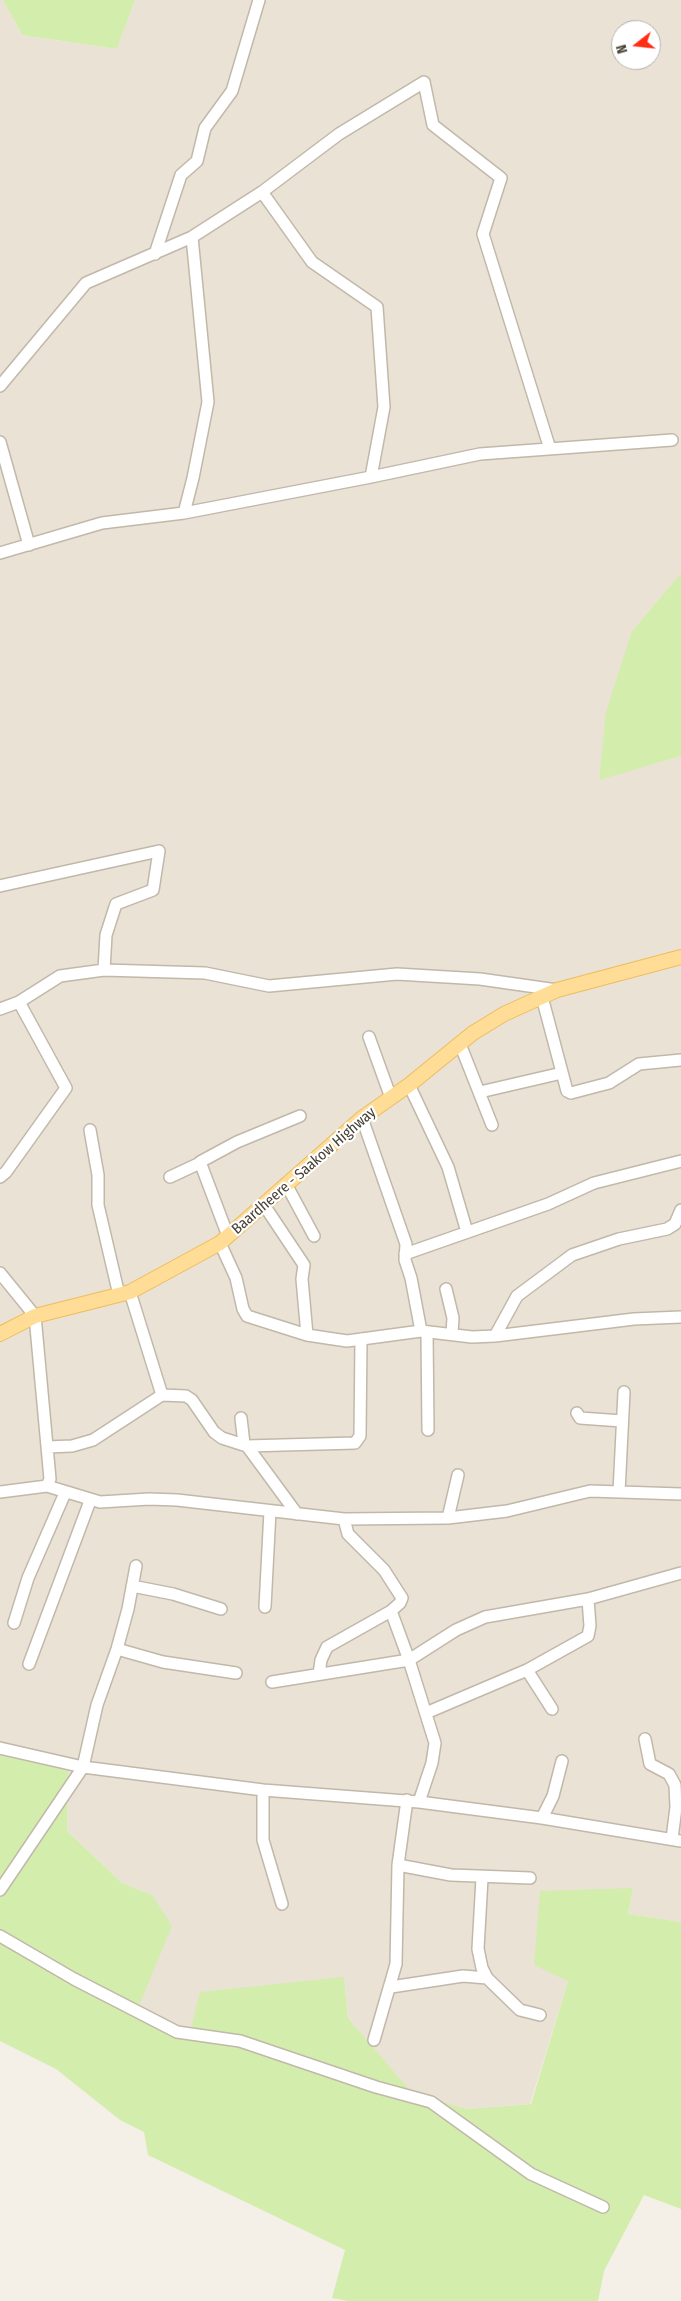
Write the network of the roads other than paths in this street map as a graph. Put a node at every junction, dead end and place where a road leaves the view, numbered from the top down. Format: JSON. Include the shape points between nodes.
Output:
{"nodes":[{"id":1,"x":259,"y":0,"type":"edge"},
{"id":2,"x":262,"y":192,"type":"junction"},
{"id":3,"x":192,"y":237,"type":"junction"},
{"id":4,"x":155,"y":254,"type":"junction"},
{"id":5,"x":0,"y":386,"type":"edge"},
{"id":6,"x":672,"y":440,"type":"dead end"},
{"id":7,"x":0,"y":442,"type":"edge"},
{"id":8,"x":550,"y":449,"type":"junction"},
{"id":9,"x":371,"y":477,"type":"junction"},
{"id":10,"x":184,"y":513,"type":"junction"},
{"id":11,"x":29,"y":546,"type":"junction"},
{"id":12,"x":0,"y":553,"type":"edge"},
{"id":13,"x":0,"y":886,"type":"edge"},
{"id":14,"x":681,"y":957,"type":"edge"},
{"id":15,"x":104,"y":970,"type":"junction"},
{"id":16,"x":558,"y":990,"type":"junction"},
{"id":17,"x":542,"y":997,"type":"junction"},
{"id":18,"x":19,"y":1002,"type":"junction"},
{"id":19,"x":0,"y":1009,"type":"edge"},
{"id":20,"x":369,"y":1037,"type":"dead end"},
{"id":21,"x":460,"y":1044,"type":"junction"},
{"id":22,"x":681,"y":1060,"type":"edge"},
{"id":23,"x":562,"y":1073,"type":"junction"},
{"id":24,"x":409,"y":1085,"type":"junction"},
{"id":25,"x":480,"y":1092,"type":"junction"},
{"id":26,"x":391,"y":1098,"type":"junction"},
{"id":27,"x":300,"y":1116,"type":"dead end"},
{"id":28,"x":362,"y":1118,"type":"junction"},
{"id":29,"x":492,"y":1125,"type":"dead end"},
{"id":30,"x":90,"y":1130,"type":"dead end"},
{"id":31,"x":681,"y":1161,"type":"edge"},
{"id":32,"x":200,"y":1163,"type":"junction"},
{"id":33,"x":0,"y":1177,"type":"edge"},
{"id":34,"x":170,"y":1178,"type":"dead end"},
{"id":35,"x":286,"y":1184,"type":"junction"},
{"id":36,"x":264,"y":1205,"type":"junction"},
{"id":37,"x":681,"y":1210,"type":"edge"},
{"id":38,"x":467,"y":1232,"type":"junction"},
{"id":39,"x":314,"y":1236,"type":"dead end"},
{"id":40,"x":224,"y":1239,"type":"junction"},
{"id":41,"x":405,"y":1254,"type":"junction"},
{"id":42,"x":0,"y":1274,"type":"edge"},
{"id":43,"x":446,"y":1290,"type":"dead end"},
{"id":44,"x":124,"y":1293,"type":"junction"},
{"id":45,"x":35,"y":1316,"type":"junction"},
{"id":46,"x":681,"y":1317,"type":"edge"},
{"id":47,"x":423,"y":1332,"type":"junction"},
{"id":48,"x":0,"y":1334,"type":"edge"},
{"id":49,"x":452,"y":1334,"type":"junction"},
{"id":50,"x":307,"y":1335,"type":"junction"},
{"id":51,"x":495,"y":1336,"type":"junction"},
{"id":52,"x":361,"y":1340,"type":"junction"},
{"id":53,"x":624,"y":1392,"type":"dead end"},
{"id":54,"x":162,"y":1396,"type":"junction"},
{"id":55,"x":577,"y":1413,"type":"dead end"},
{"id":56,"x":241,"y":1418,"type":"dead end"},
{"id":57,"x":622,"y":1421,"type":"junction"},
{"id":58,"x":428,"y":1430,"type":"dead end"},
{"id":59,"x":246,"y":1445,"type":"junction"},
{"id":60,"x":47,"y":1447,"type":"junction"},
{"id":61,"x":458,"y":1475,"type":"dead end"},
{"id":62,"x":47,"y":1486,"type":"junction"},
{"id":63,"x":0,"y":1492,"type":"edge"},
{"id":64,"x":619,"y":1492,"type":"junction"},
{"id":65,"x":65,"y":1493,"type":"junction"},
{"id":66,"x":681,"y":1494,"type":"edge"},
{"id":67,"x":90,"y":1501,"type":"junction"},
{"id":68,"x":270,"y":1511,"type":"junction"},
{"id":69,"x":296,"y":1514,"type":"junction"},
{"id":70,"x":448,"y":1518,"type":"junction"},
{"id":71,"x":344,"y":1519,"type":"junction"},
{"id":72,"x":136,"y":1566,"type":"dead end"},
{"id":73,"x":681,"y":1573,"type":"edge"},
{"id":74,"x":132,"y":1586,"type":"junction"},
{"id":75,"x":588,"y":1598,"type":"junction"},
{"id":76,"x":265,"y":1608,"type":"dead end"},
{"id":77,"x":221,"y":1609,"type":"dead end"},
{"id":78,"x":392,"y":1611,"type":"junction"},
{"id":79,"x":14,"y":1623,"type":"dead end"},
{"id":80,"x":118,"y":1649,"type":"junction"},
{"id":81,"x":410,"y":1660,"type":"junction"},
{"id":82,"x":29,"y":1664,"type":"dead end"},
{"id":83,"x":527,"y":1670,"type":"junction"},
{"id":84,"x":236,"y":1673,"type":"dead end"},
{"id":85,"x":319,"y":1674,"type":"junction"},
{"id":86,"x":272,"y":1682,"type":"dead end"},
{"id":87,"x":552,"y":1709,"type":"dead end"},
{"id":88,"x":426,"y":1713,"type":"junction"},
{"id":89,"x":646,"y":1739,"type":"dead end"},
{"id":90,"x":0,"y":1748,"type":"edge"},
{"id":91,"x":562,"y":1762,"type":"dead end"},
{"id":92,"x":83,"y":1767,"type":"junction"},
{"id":93,"x":262,"y":1790,"type":"junction"},
{"id":94,"x":407,"y":1800,"type":"junction"},
{"id":95,"x":419,"y":1802,"type":"junction"},
{"id":96,"x":542,"y":1818,"type":"junction"},
{"id":97,"x":676,"y":1840,"type":"edge"},
{"id":98,"x":398,"y":1865,"type":"junction"},
{"id":99,"x":482,"y":1878,"type":"junction"},
{"id":100,"x":530,"y":1878,"type":"dead end"},
{"id":101,"x":0,"y":1890,"type":"edge"},
{"id":102,"x":282,"y":1904,"type":"dead end"},
{"id":103,"x":0,"y":1936,"type":"edge"},
{"id":104,"x":486,"y":1978,"type":"junction"},
{"id":105,"x":391,"y":1987,"type":"junction"},
{"id":106,"x":540,"y":2016,"type":"dead end"},
{"id":107,"x":374,"y":2040,"type":"dead end"},
{"id":108,"x":603,"y":2207,"type":"dead end"}],
"edges":[{"from":1,"to":4,"type":"street","via":[[232,91],[205,128],[197,161],[181,175]]},
{"from":2,"to":3,"type":"street"},
{"from":2,"to":8,"type":"street","via":[[339,134],[424,82],[433,125],[501,178],[483,234]]},
{"from":2,"to":9,"type":"street","via":[[312,262],[377,307],[384,407]]},
{"from":3,"to":4,"type":"street"},
{"from":3,"to":10,"type":"street","via":[[208,402]]},
{"from":4,"to":5,"type":"street","via":[[86,283]]},
{"from":6,"to":8,"type":"street"},
{"from":7,"to":11,"type":"street"},
{"from":8,"to":9,"type":"street","via":[[480,454]]},
{"from":9,"to":10,"type":"street"},
{"from":10,"to":11,"type":"street","via":[[102,523]]},
{"from":11,"to":12,"type":"street"},
{"from":13,"to":15,"type":"street","via":[[159,851],[153,890],[116,904],[106,935]]},
{"from":14,"to":16,"type":"main road","name":"Baardheere - Saakow Highway"},
{"from":15,"to":16,"type":"street","via":[[205,972],[269,986],[397,974],[480,979]]},
{"from":15,"to":18,"type":"street","via":[[60,976]]},
{"from":16,"to":17,"type":"main road","name":"Baardheere - Saakow Highway"},
{"from":17,"to":21,"type":"main road","name":"Baardheere - Saakow Highway","via":[[504,1014]]},
{"from":17,"to":23,"type":"street"},
{"from":18,"to":19,"type":"street"},
{"from":18,"to":33,"type":"street","via":[[66,1088]]},
{"from":20,"to":26,"type":"street"},
{"from":21,"to":24,"type":"main road","name":"Baardheere - Saakow Highway"},
{"from":21,"to":25,"type":"street"},
{"from":22,"to":23,"type":"street","via":[[639,1064],[609,1083],[575,1093],[567,1090]]},
{"from":23,"to":25,"type":"street"},
{"from":24,"to":26,"type":"main road","name":"Baardheere - Saakow Highway"},
{"from":24,"to":38,"type":"street","via":[[448,1167]]},
{"from":25,"to":29,"type":"street"},
{"from":26,"to":28,"type":"main road","name":"Baardheere - Saakow Highway"},
{"from":27,"to":32,"type":"street","via":[[221,1150]]},
{"from":28,"to":35,"type":"main road","name":"Baardheere - Saakow Highway"},
{"from":28,"to":41,"type":"street","via":[[406,1244]]},
{"from":30,"to":44,"type":"street","via":[[98,1175],[98,1205]]},
{"from":31,"to":38,"type":"street","via":[[594,1183],[548,1204]]},
{"from":32,"to":34,"type":"street"},
{"from":32,"to":40,"type":"street"},
{"from":35,"to":36,"type":"main road","name":"Baardheere - Saakow Highway"},
{"from":35,"to":39,"type":"street"},
{"from":36,"to":40,"type":"main road","name":"Baardheere - Saakow Highway"},
{"from":36,"to":50,"type":"street","via":[[304,1266],[302,1278]]},
{"from":37,"to":51,"type":"street","via":[[675,1224],[667,1229],[619,1239],[572,1255],[517,1296]]},
{"from":38,"to":41,"type":"street"},
{"from":40,"to":44,"type":"main road","name":"Baardheere - Saakow Highway"},
{"from":40,"to":50,"type":"street","via":[[247,1316]]},
{"from":41,"to":47,"type":"street"},
{"from":42,"to":45,"type":"street"},
{"from":43,"to":49,"type":"street"},
{"from":44,"to":45,"type":"main road","name":"Baardheere - Saakow Highway"},
{"from":44,"to":54,"type":"street"},
{"from":45,"to":48,"type":"main road","name":"Baardheere - Saakow Highway"},
{"from":45,"to":60,"type":"street"},
{"from":46,"to":51,"type":"street","via":[[634,1319]]},
{"from":47,"to":49,"type":"street"},
{"from":47,"to":52,"type":"street"},
{"from":47,"to":58,"type":"street"},
{"from":49,"to":51,"type":"street"},
{"from":50,"to":52,"type":"street"},
{"from":52,"to":59,"type":"street","via":[[360,1436],[356,1443]]},
{"from":53,"to":57,"type":"street"},
{"from":54,"to":59,"type":"street","via":[[186,1396],[214,1432],[222,1438]]},
{"from":54,"to":60,"type":"street","via":[[93,1440],[72,1446]]},
{"from":55,"to":57,"type":"street","via":[[580,1418]]},
{"from":56,"to":59,"type":"street"},
{"from":57,"to":64,"type":"street"},
{"from":59,"to":69,"type":"street"},
{"from":60,"to":62,"type":"street","via":[[50,1479]]},
{"from":61,"to":70,"type":"street"},
{"from":62,"to":63,"type":"street"},
{"from":62,"to":65,"type":"street"},
{"from":64,"to":66,"type":"street"},
{"from":64,"to":70,"type":"street","via":[[590,1491],[507,1511]]},
{"from":65,"to":67,"type":"street"},
{"from":65,"to":79,"type":"street","via":[[28,1578]]},
{"from":67,"to":68,"type":"street","via":[[177,1500]]},
{"from":67,"to":82,"type":"street"},
{"from":68,"to":69,"type":"street"},
{"from":68,"to":76,"type":"street"},
{"from":69,"to":71,"type":"street"},
{"from":70,"to":71,"type":"street"},
{"from":71,"to":78,"type":"street","via":[[348,1534],[384,1570],[400,1594],[400,1603]]},
{"from":72,"to":74,"type":"street"},
{"from":73,"to":75,"type":"street"},
{"from":74,"to":77,"type":"street","via":[[173,1594]]},
{"from":74,"to":80,"type":"street"},
{"from":75,"to":81,"type":"street","via":[[485,1616],[456,1630]]},
{"from":75,"to":83,"type":"street","via":[[588,1636]]},
{"from":78,"to":81,"type":"street"},
{"from":78,"to":85,"type":"street","via":[[327,1647],[320,1660]]},
{"from":80,"to":84,"type":"street","via":[[163,1662]]},
{"from":80,"to":92,"type":"street","via":[[97,1705]]},
{"from":81,"to":85,"type":"street"},
{"from":81,"to":88,"type":"street"},
{"from":83,"to":87,"type":"street"},
{"from":83,"to":88,"type":"street"},
{"from":85,"to":86,"type":"street"},
{"from":88,"to":95,"type":"street","via":[[435,1742],[432,1763]]},
{"from":89,"to":97,"type":"street","via":[[650,1764],[669,1774],[676,1785]]},
{"from":90,"to":92,"type":"street"},
{"from":91,"to":96,"type":"street"},
{"from":92,"to":93,"type":"street"},
{"from":92,"to":101,"type":"street"},
{"from":93,"to":94,"type":"street"},
{"from":93,"to":102,"type":"street","via":[[263,1840]]},
{"from":94,"to":95,"type":"street"},
{"from":94,"to":98,"type":"street"},
{"from":95,"to":96,"type":"street"},
{"from":96,"to":97,"type":"street"},
{"from":98,"to":99,"type":"street"},
{"from":98,"to":105,"type":"street","via":[[396,1964]]},
{"from":99,"to":100,"type":"street"},
{"from":99,"to":104,"type":"street","via":[[478,1949]]},
{"from":103,"to":108,"type":"street","via":[[74,1979],[177,2032],[240,2041],[431,2102],[532,2174]]},
{"from":104,"to":105,"type":"street","via":[[463,1976]]},
{"from":104,"to":106,"type":"street","via":[[520,2010]]},
{"from":105,"to":107,"type":"street"}]}
